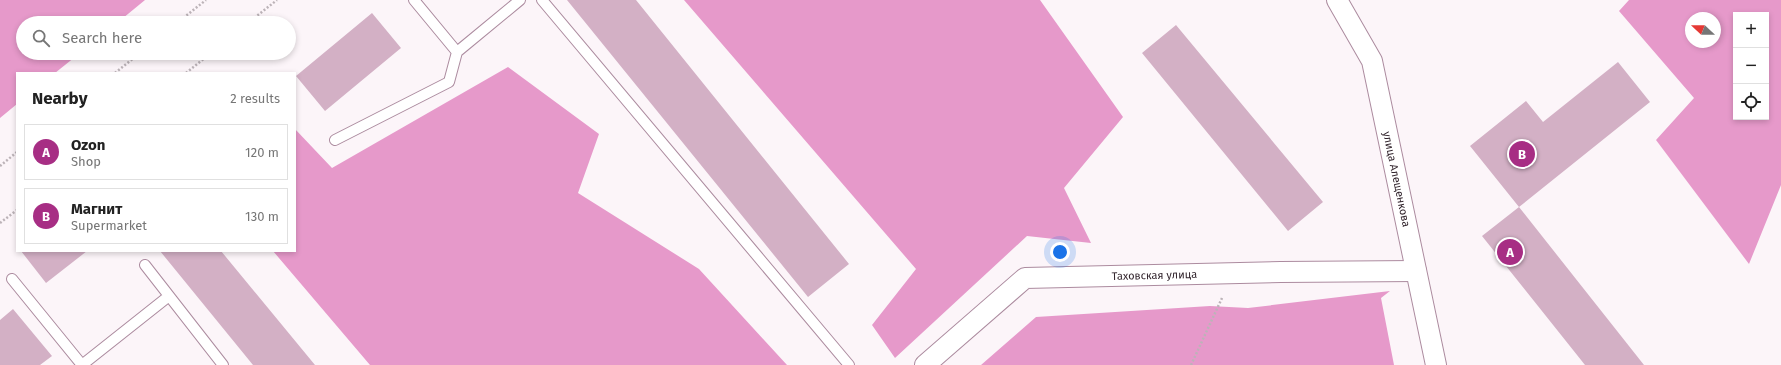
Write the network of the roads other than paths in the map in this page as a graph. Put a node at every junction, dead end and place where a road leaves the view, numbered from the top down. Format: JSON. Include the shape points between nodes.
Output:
{"nodes":[{"id":1,"x":414,"y":0,"type":"edge"},
{"id":2,"x":520,"y":0,"type":"edge"},
{"id":3,"x":542,"y":0,"type":"edge"},
{"id":4,"x":1337,"y":0,"type":"edge"},
{"id":5,"x":457,"y":52,"type":"junction"},
{"id":6,"x":334,"y":140,"type":"dead end"},
{"id":7,"x":145,"y":265,"type":"dead end"},
{"id":8,"x":1416,"y":272,"type":"junction"},
{"id":9,"x":12,"y":280,"type":"dead end"},
{"id":10,"x":169,"y":296,"type":"junction"},
{"id":11,"x":82,"y":365,"type":"edge"},
{"id":12,"x":223,"y":365,"type":"edge"},
{"id":13,"x":849,"y":365,"type":"edge"},
{"id":14,"x":926,"y":365,"type":"edge"},
{"id":15,"x":1436,"y":365,"type":"edge"}],
"edges":[{"from":1,"to":5,"type":"lane"},
{"from":2,"to":5,"type":"lane"},
{"from":3,"to":13,"type":"lane"},
{"from":4,"to":8,"type":"street","name":"улица Алещенкова","via":[[1372,61]]},
{"from":5,"to":6,"type":"lane","via":[[450,82]]},
{"from":7,"to":10,"type":"lane"},
{"from":8,"to":14,"type":"street","name":"Таховская улица","via":[[1281,272],[1025,278]]},
{"from":8,"to":15,"type":"street","name":"улица Алещенкова"},
{"from":9,"to":11,"type":"lane"},
{"from":10,"to":11,"type":"lane"},
{"from":10,"to":12,"type":"lane"}]}
